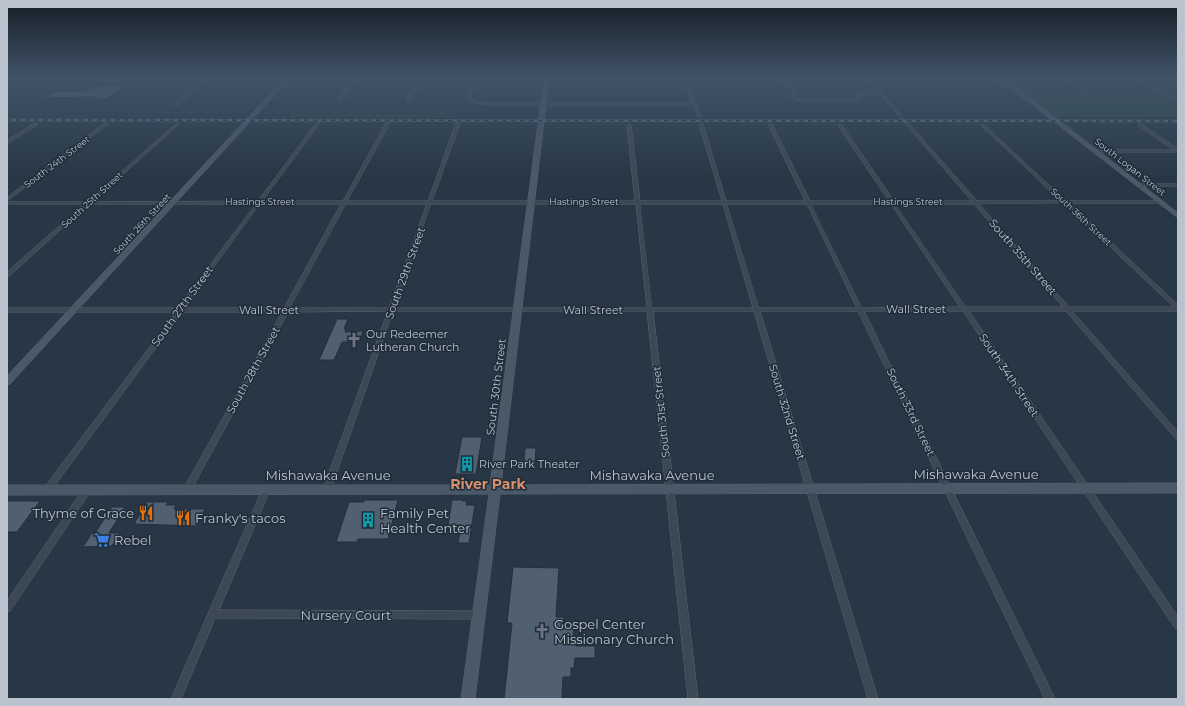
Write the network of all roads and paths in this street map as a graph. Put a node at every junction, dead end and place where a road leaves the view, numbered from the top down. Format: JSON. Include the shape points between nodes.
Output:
{"nodes":[{"id":1,"x":258,"y":111,"type":"edge"},
{"id":2,"x":543,"y":111,"type":"edge"},
{"id":3,"x":697,"y":111,"type":"edge"},
{"id":4,"x":897,"y":111,"type":"edge"},
{"id":5,"x":1044,"y":111,"type":"edge"},
{"id":6,"x":699,"y":116,"type":"dead end"},
{"id":7,"x":318,"y":123,"type":"dead end"},
{"id":8,"x":388,"y":123,"type":"dead end"},
{"id":9,"x":458,"y":123,"type":"dead end"},
{"id":10,"x":36,"y":124,"type":"dead end"},
{"id":11,"x":106,"y":124,"type":"dead end"},
{"id":12,"x":177,"y":124,"type":"dead end"},
{"id":13,"x":701,"y":124,"type":"dead end"},
{"id":14,"x":770,"y":124,"type":"dead end"},
{"id":15,"x":630,"y":125,"type":"dead end"},
{"id":16,"x":840,"y":125,"type":"dead end"},
{"id":17,"x":983,"y":125,"type":"dead end"},
{"id":18,"x":1140,"y":126,"type":"dead end"},
{"id":19,"x":7,"y":143,"type":"edge"},
{"id":20,"x":1096,"y":151,"type":"junction"},
{"id":21,"x":1178,"y":151,"type":"edge"},
{"id":22,"x":1178,"y":185,"type":"edge"},
{"id":23,"x":1141,"y":187,"type":"junction"},
{"id":24,"x":1178,"y":189,"type":"edge"},
{"id":25,"x":7,"y":201,"type":"edge"},
{"id":26,"x":174,"y":202,"type":"junction"},
{"id":27,"x":259,"y":202,"type":"junction"},
{"id":28,"x":344,"y":202,"type":"junction"},
{"id":29,"x":430,"y":202,"type":"junction"},
{"id":30,"x":532,"y":202,"type":"junction"},
{"id":31,"x":638,"y":202,"type":"junction"},
{"id":32,"x":724,"y":202,"type":"junction"},
{"id":33,"x":808,"y":202,"type":"junction"},
{"id":34,"x":892,"y":202,"type":"junction"},
{"id":35,"x":976,"y":202,"type":"junction"},
{"id":36,"x":1065,"y":202,"type":"junction"},
{"id":37,"x":1160,"y":202,"type":"junction"},
{"id":38,"x":88,"y":203,"type":"junction"},
{"id":39,"x":1178,"y":216,"type":"edge"},
{"id":40,"x":7,"y":275,"type":"edge"},
{"id":41,"x":650,"y":309,"type":"junction"},
{"id":42,"x":757,"y":309,"type":"junction"},
{"id":43,"x":860,"y":309,"type":"junction"},
{"id":44,"x":964,"y":309,"type":"junction"},
{"id":45,"x":1068,"y":309,"type":"junction"},
{"id":46,"x":1178,"y":309,"type":"edge"},
{"id":47,"x":7,"y":310,"type":"edge"},
{"id":48,"x":74,"y":310,"type":"junction"},
{"id":49,"x":180,"y":310,"type":"junction"},
{"id":50,"x":286,"y":310,"type":"junction"},
{"id":51,"x":392,"y":310,"type":"junction"},
{"id":52,"x":518,"y":310,"type":"junction"},
{"id":53,"x":7,"y":382,"type":"edge"},
{"id":54,"x":1178,"y":437,"type":"edge"},
{"id":55,"x":1085,"y":488,"type":"junction"},
{"id":56,"x":1178,"y":488,"type":"edge"},
{"id":57,"x":495,"y":489,"type":"junction"},
{"id":58,"x":670,"y":489,"type":"junction"},
{"id":59,"x":810,"y":489,"type":"junction"},
{"id":60,"x":948,"y":489,"type":"junction"},
{"id":61,"x":7,"y":490,"type":"edge"},
{"id":62,"x":47,"y":490,"type":"junction"},
{"id":63,"x":87,"y":490,"type":"junction"},
{"id":64,"x":187,"y":490,"type":"junction"},
{"id":65,"x":266,"y":490,"type":"junction"},
{"id":66,"x":327,"y":490,"type":"junction"},
{"id":67,"x":7,"y":608,"type":"edge"},
{"id":68,"x":213,"y":614,"type":"junction"},
{"id":69,"x":479,"y":615,"type":"junction"},
{"id":70,"x":1178,"y":626,"type":"edge"},
{"id":71,"x":176,"y":699,"type":"edge"},
{"id":72,"x":468,"y":699,"type":"edge"},
{"id":73,"x":693,"y":699,"type":"edge"},
{"id":74,"x":873,"y":699,"type":"edge"},
{"id":75,"x":1050,"y":699,"type":"edge"}],
"edges":[{"from":1,"to":26,"type":"street","name":"South 26th Street"},
{"from":2,"to":30,"type":"street","name":"South 30th Street"},
{"from":3,"to":6,"type":"street"},
{"from":4,"to":35,"type":"street","name":"South 35th Street"},
{"from":5,"to":20,"type":"street","name":"South Logan Street"},
{"from":7,"to":27,"type":"street","name":"South 27th Street"},
{"from":8,"to":28,"type":"street","name":"South 28th Street"},
{"from":9,"to":29,"type":"street","name":"South 29th Street"},
{"from":10,"to":19,"type":"street"},
{"from":11,"to":25,"type":"street","name":"South 24th Street"},
{"from":12,"to":38,"type":"street","name":"South 25th Street"},
{"from":13,"to":32,"type":"street","name":"South 32nd Street"},
{"from":14,"to":33,"type":"street","name":"South 33rd Street"},
{"from":15,"to":31,"type":"street","name":"South 31st Street"},
{"from":16,"to":34,"type":"street","name":"South 34th Street"},
{"from":17,"to":36,"type":"street","name":"South 36th Street"},
{"from":18,"to":21,"type":"street"},
{"from":20,"to":21,"type":"street"},
{"from":20,"to":23,"type":"street","name":"South Logan Street"},
{"from":22,"to":23,"type":"street"},
{"from":23,"to":24,"type":"street"},
{"from":23,"to":37,"type":"street","name":"South Logan Street"},
{"from":25,"to":38,"type":"street","name":"Hastings Street"},
{"from":26,"to":27,"type":"street","name":"Hastings Street"},
{"from":26,"to":38,"type":"street","name":"Hastings Street"},
{"from":26,"to":48,"type":"street","name":"South 26th Street"},
{"from":27,"to":28,"type":"street","name":"Hastings Street"},
{"from":27,"to":49,"type":"street","name":"South 27th Street"},
{"from":28,"to":29,"type":"street","name":"Hastings Street"},
{"from":28,"to":50,"type":"street","name":"South 28th Street"},
{"from":29,"to":30,"type":"street","name":"Hastings Street"},
{"from":29,"to":51,"type":"street","name":"South 29th Street"},
{"from":30,"to":31,"type":"street","name":"Hastings Street"},
{"from":30,"to":52,"type":"street","name":"South 30th Street"},
{"from":31,"to":32,"type":"street","name":"Hastings Street"},
{"from":31,"to":41,"type":"street","name":"South 31st Street"},
{"from":32,"to":33,"type":"street","name":"Hastings Street"},
{"from":32,"to":42,"type":"street","name":"South 32nd Street"},
{"from":33,"to":34,"type":"street","name":"Hastings Street"},
{"from":33,"to":43,"type":"street","name":"South 33rd Street"},
{"from":34,"to":35,"type":"street","name":"Hastings Street"},
{"from":34,"to":44,"type":"street","name":"South 34th Street"},
{"from":35,"to":36,"type":"street","name":"Hastings Street"},
{"from":35,"to":45,"type":"street","name":"South 35th Street"},
{"from":36,"to":37,"type":"street","name":"Hastings Street"},
{"from":36,"to":46,"type":"street","name":"South 36th Street"},
{"from":37,"to":39,"type":"street","name":"South Logan Street"},
{"from":38,"to":40,"type":"street","name":"South 25th Street"},
{"from":41,"to":42,"type":"street","name":"Wall Street"},
{"from":41,"to":52,"type":"street","name":"Wall Street"},
{"from":41,"to":58,"type":"street","name":"South 31st Street"},
{"from":42,"to":43,"type":"street","name":"Wall Street"},
{"from":42,"to":59,"type":"street","name":"South 32nd Street"},
{"from":43,"to":44,"type":"street","name":"Wall Street"},
{"from":43,"to":60,"type":"street","name":"South 33rd Street"},
{"from":44,"to":45,"type":"street","name":"Wall Street"},
{"from":44,"to":55,"type":"street","name":"South 34th Street"},
{"from":45,"to":46,"type":"street","name":"Wall Street"},
{"from":45,"to":54,"type":"street","name":"South 35th Street"},
{"from":47,"to":48,"type":"street","name":"Wall Street"},
{"from":48,"to":49,"type":"street","name":"Wall Street"},
{"from":48,"to":53,"type":"street","name":"South 26th Street"},
{"from":49,"to":50,"type":"street","name":"Wall Street"},
{"from":49,"to":62,"type":"street","name":"South 27th Street"},
{"from":50,"to":51,"type":"street","name":"Wall Street"},
{"from":50,"to":64,"type":"street","name":"South 28th Street"},
{"from":51,"to":52,"type":"street","name":"Wall Street"},
{"from":51,"to":66,"type":"street","name":"South 29th Street"},
{"from":52,"to":57,"type":"street","name":"South 30th Street"},
{"from":55,"to":56,"type":"street","name":"Mishawaka Avenue"},
{"from":55,"to":60,"type":"street","name":"Mishawaka Avenue"},
{"from":55,"to":70,"type":"street","name":"South 34th Street"},
{"from":57,"to":58,"type":"street","name":"Mishawaka Avenue"},
{"from":57,"to":66,"type":"street","name":"Mishawaka Avenue"},
{"from":57,"to":69,"type":"street","name":"South 30th Street"},
{"from":58,"to":59,"type":"street","name":"Mishawaka Avenue"},
{"from":58,"to":73,"type":"street","name":"South 31st Street"},
{"from":59,"to":60,"type":"street","name":"Mishawaka Avenue"},
{"from":59,"to":74,"type":"street","name":"South 32nd Street"},
{"from":60,"to":75,"type":"street","name":"South 33rd Street"},
{"from":61,"to":62,"type":"street","name":"Mishawaka Avenue"},
{"from":62,"to":63,"type":"street","name":"Mishawaka Avenue"},
{"from":63,"to":64,"type":"street","name":"Mishawaka Avenue"},
{"from":63,"to":67,"type":"street"},
{"from":64,"to":65,"type":"street","name":"Mishawaka Avenue"},
{"from":65,"to":66,"type":"street","name":"Mishawaka Avenue"},
{"from":65,"to":68,"type":"street"},
{"from":68,"to":69,"type":"street","name":"Nursery Court"},
{"from":68,"to":71,"type":"street"},
{"from":69,"to":72,"type":"street","name":"South 30th Street"}]}
